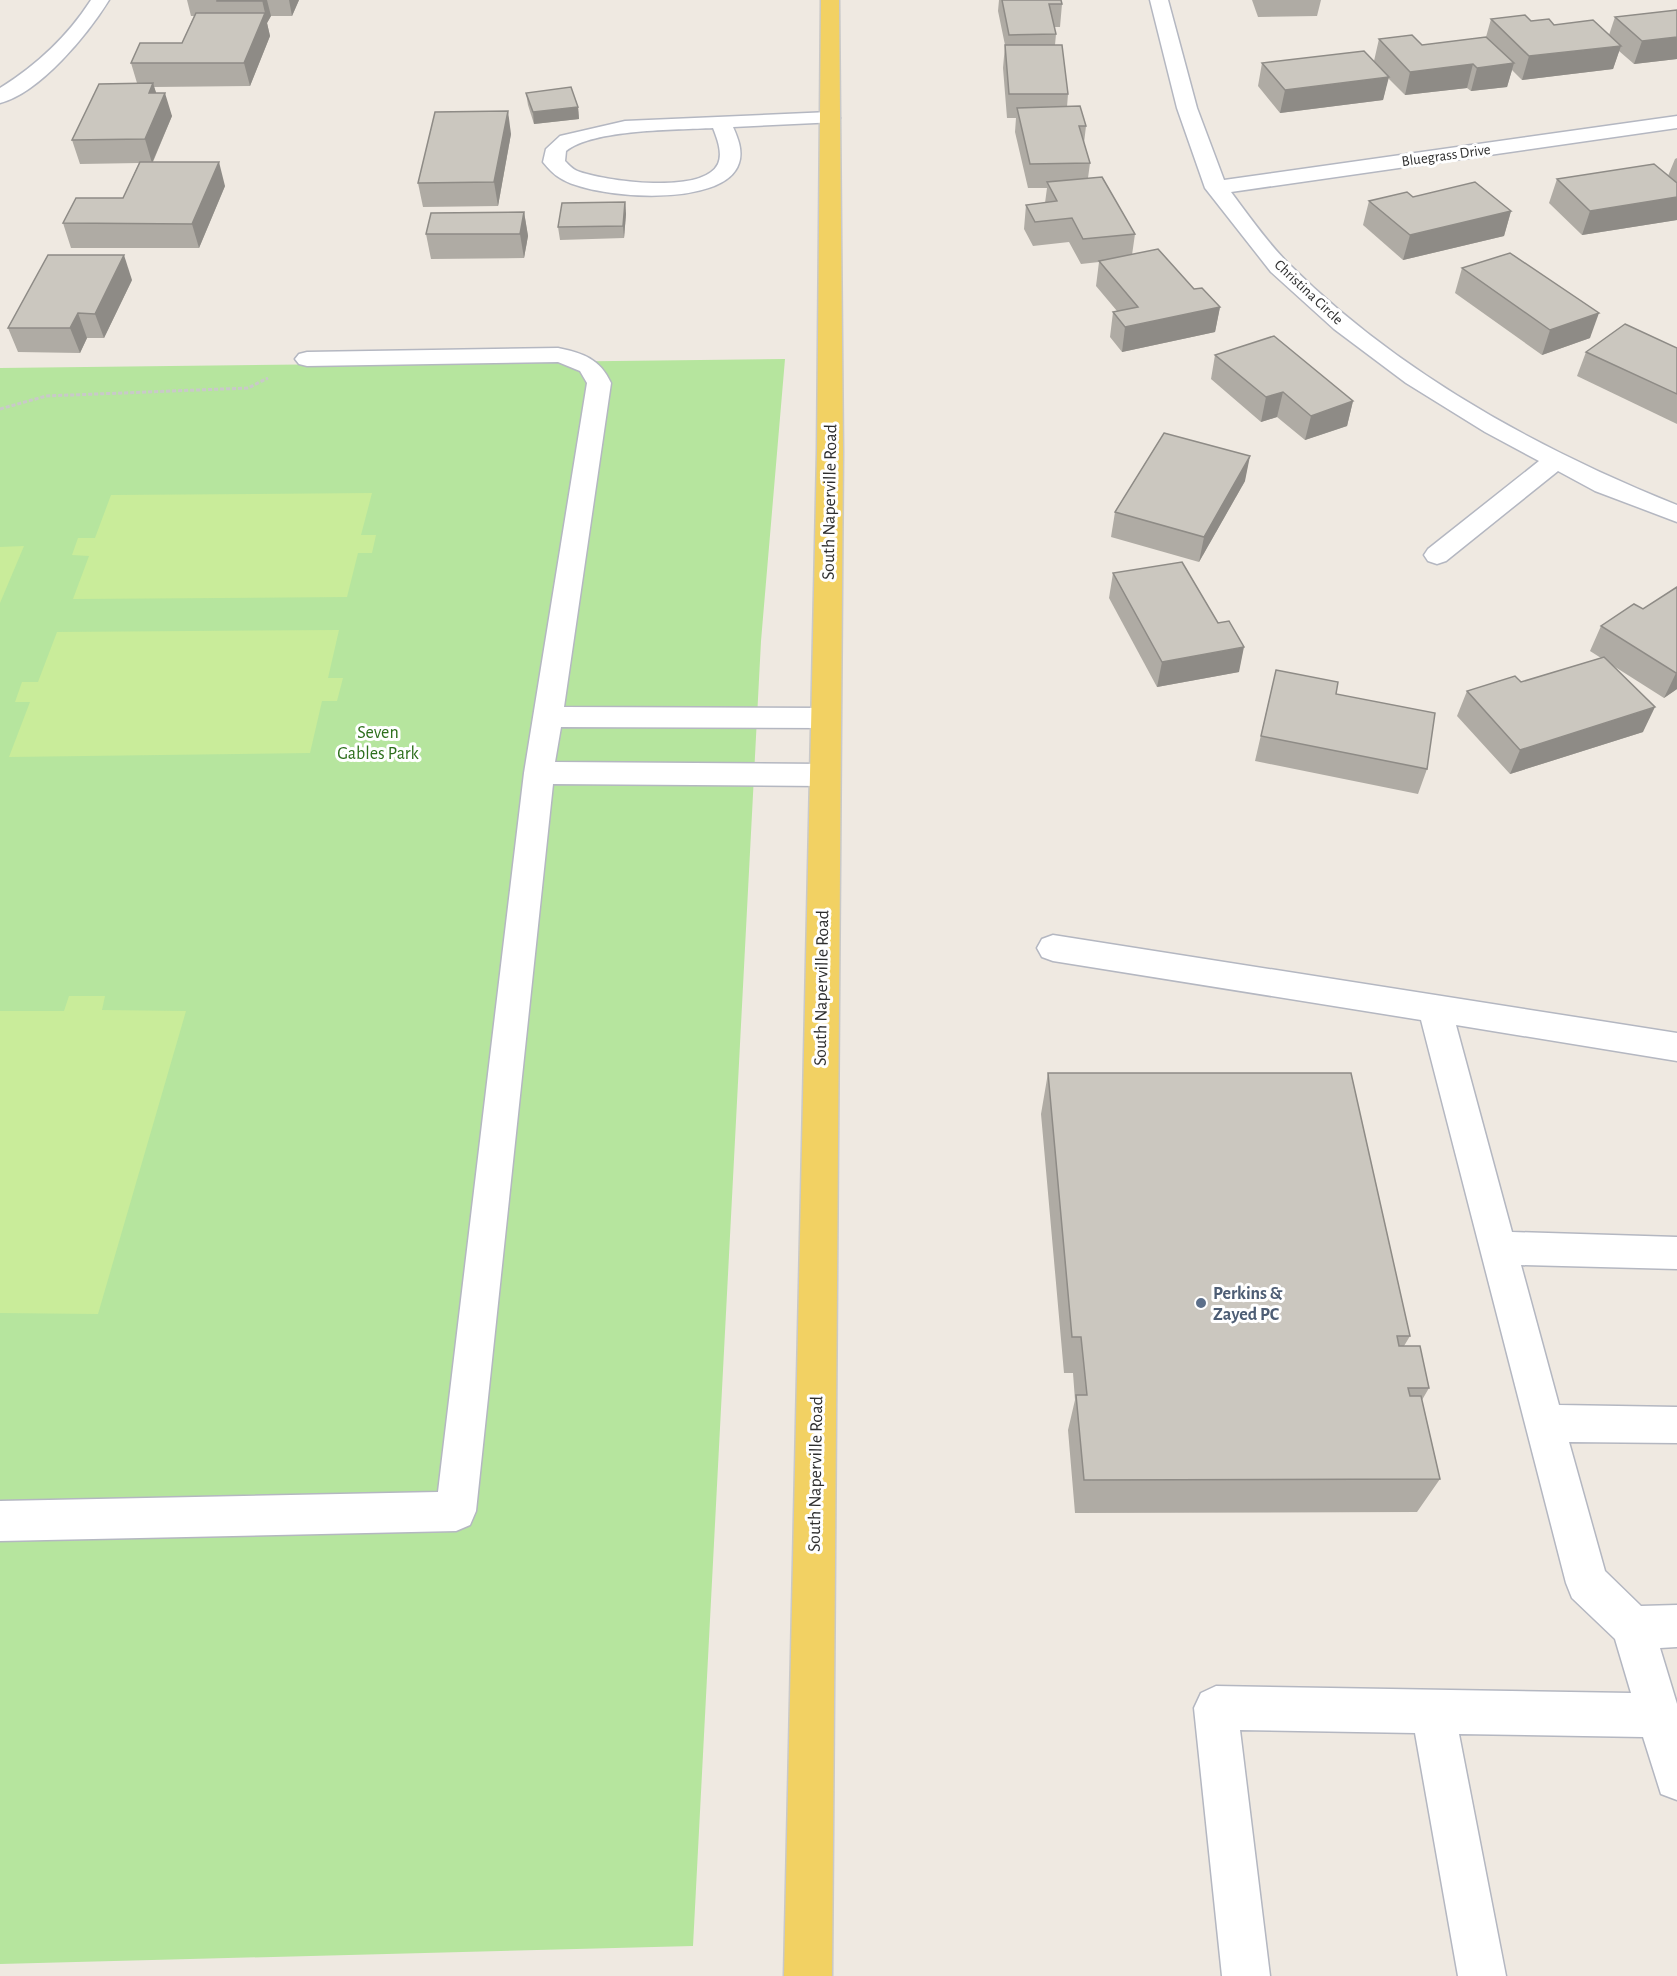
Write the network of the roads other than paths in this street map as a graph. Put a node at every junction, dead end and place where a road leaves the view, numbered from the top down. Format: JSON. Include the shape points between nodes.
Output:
{"nodes":[{"id":1,"x":100,"y":0,"type":"edge"},
{"id":2,"x":830,"y":0,"type":"edge"},
{"id":3,"x":1159,"y":0,"type":"edge"},
{"id":4,"x":0,"y":97,"type":"edge"},
{"id":5,"x":830,"y":118,"type":"junction"},
{"id":6,"x":721,"y":121,"type":"junction"},
{"id":7,"x":1677,"y":122,"type":"edge"},
{"id":8,"x":1216,"y":188,"type":"junction"},
{"id":9,"x":307,"y":359,"type":"road end"},
{"id":10,"x":1556,"y":461,"type":"junction"},
{"id":11,"x":1677,"y":514,"type":"edge"},
{"id":12,"x":1437,"y":555,"type":"dead end"},
{"id":13,"x":548,"y":717,"type":"junction"},
{"id":14,"x":825,"y":718,"type":"junction"},
{"id":15,"x":539,"y":773,"type":"junction"},
{"id":16,"x":824,"y":776,"type":"junction"},
{"id":17,"x":1053,"y":948,"type":"dead end"},
{"id":18,"x":1434,"y":1007,"type":"junction"},
{"id":19,"x":1677,"y":1047,"type":"edge"},
{"id":20,"x":1497,"y":1248,"type":"junction"},
{"id":21,"x":1677,"y":1253,"type":"edge"},
{"id":22,"x":1544,"y":1423,"type":"junction"},
{"id":23,"x":1677,"y":1425,"type":"edge"},
{"id":24,"x":0,"y":1521,"type":"edge"},
{"id":25,"x":1677,"y":1626,"type":"edge"},
{"id":26,"x":1633,"y":1627,"type":"junction"},
{"id":27,"x":1433,"y":1710,"type":"junction"},
{"id":28,"x":1659,"y":1715,"type":"junction"},
{"id":29,"x":1677,"y":1778,"type":"edge"},
{"id":30,"x":808,"y":1976,"type":"edge"},
{"id":31,"x":1246,"y":1976,"type":"edge"},
{"id":32,"x":1482,"y":1976,"type":"edge"}],
"edges":[{"from":1,"to":4,"type":"street","via":[[72,42]]},
{"from":2,"to":5,"type":"main road","name":"South Naperville Road"},
{"from":3,"to":8,"type":"street","name":"Christina Circle","via":[[1187,108]]},
{"from":5,"to":6,"type":"street"},
{"from":5,"to":14,"type":"main road","name":"South Naperville Road"},
{"from":6,"to":6,"type":"street","via":[[625,127],[567,140],[556,149],[554,162],[568,175],[600,185],[641,188],[714,181],[726,169],[732,152]]},
{"from":7,"to":8,"type":"street","name":"Bluegrass Drive"},
{"from":8,"to":10,"type":"street","name":"Christina Circle","via":[[1279,267],[1342,324],[1415,378]]},
{"from":9,"to":13,"type":"street","via":[[558,355],[582,360],[594,371],[599,383]]},
{"from":10,"to":11,"type":"street","name":"Christina Circle"},
{"from":10,"to":12,"type":"street"},
{"from":13,"to":14,"type":"street"},
{"from":13,"to":15,"type":"street"},
{"from":14,"to":16,"type":"main road","name":"South Naperville Road"},
{"from":15,"to":16,"type":"street"},
{"from":15,"to":24,"type":"street","via":[[456,1511]]},
{"from":16,"to":30,"type":"main road","name":"South Naperville Road"},
{"from":17,"to":18,"type":"street"},
{"from":18,"to":19,"type":"street"},
{"from":18,"to":20,"type":"street"},
{"from":20,"to":21,"type":"street"},
{"from":20,"to":22,"type":"street"},
{"from":22,"to":23,"type":"street"},
{"from":22,"to":26,"type":"street","via":[[1587,1583]]},
{"from":25,"to":26,"type":"street"},
{"from":26,"to":28,"type":"street"},
{"from":27,"to":28,"type":"street"},
{"from":27,"to":31,"type":"street","via":[[1215,1708]]},
{"from":27,"to":32,"type":"street"},
{"from":28,"to":29,"type":"street"}]}
